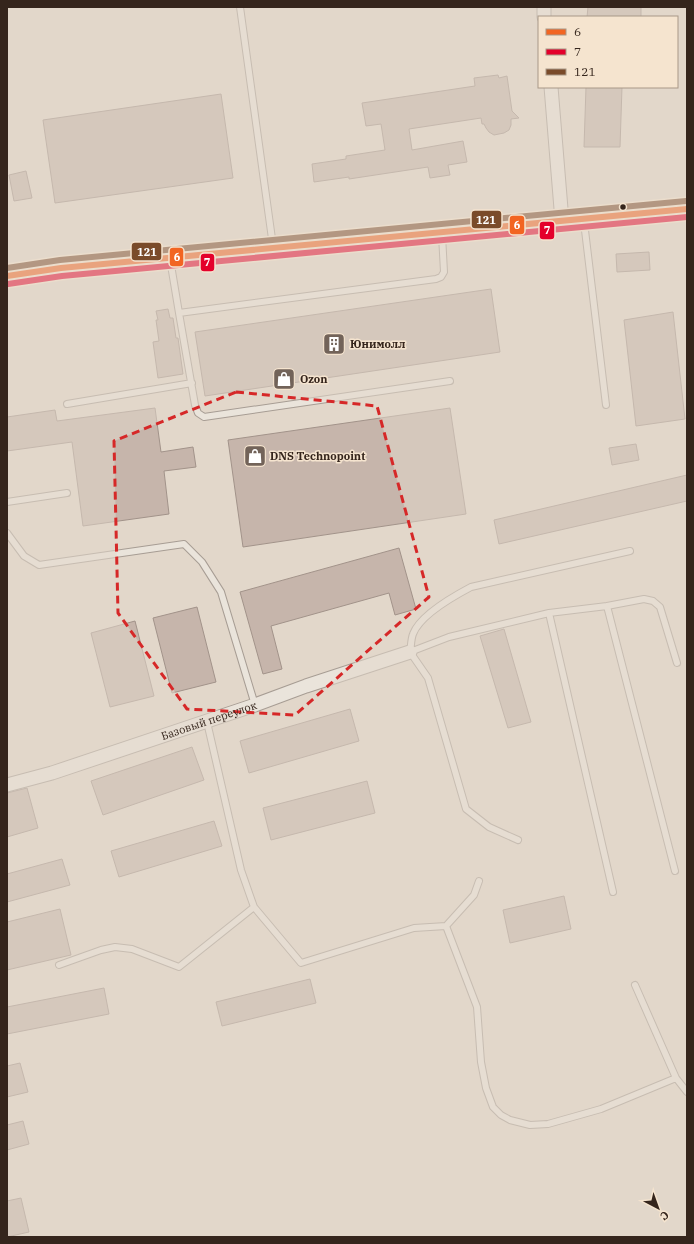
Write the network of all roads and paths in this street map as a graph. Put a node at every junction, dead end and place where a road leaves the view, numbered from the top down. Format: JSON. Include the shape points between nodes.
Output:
{"nodes":[{"id":1,"x":240,"y":7,"type":"edge"},
{"id":2,"x":551,"y":88,"type":"edge"},
{"id":3,"x":687,"y":209,"type":"edge"},
{"id":4,"x":584,"y":219,"type":"junction"},
{"id":5,"x":562,"y":221,"type":"junction"},
{"id":6,"x":441,"y":232,"type":"junction"},
{"id":7,"x":273,"y":248,"type":"junction"},
{"id":8,"x":170,"y":258,"type":"junction"},
{"id":9,"x":7,"y":276,"type":"edge"},
{"id":10,"x":179,"y":313,"type":"junction"},
{"id":11,"x":450,"y":381,"type":"dead end"},
{"id":12,"x":192,"y":383,"type":"junction"},
{"id":13,"x":67,"y":404,"type":"dead end"},
{"id":14,"x":606,"y":405,"type":"dead end"},
{"id":15,"x":67,"y":493,"type":"dead end"},
{"id":16,"x":7,"y":502,"type":"edge"},
{"id":17,"x":7,"y":533,"type":"edge"},
{"id":18,"x":630,"y":551,"type":"dead end"},
{"id":19,"x":607,"y":606,"type":"junction"},
{"id":20,"x":549,"y":613,"type":"junction"},
{"id":21,"x":410,"y":652,"type":"junction"},
{"id":22,"x":677,"y":663,"type":"dead end"},
{"id":23,"x":256,"y":706,"type":"junction"},
{"id":24,"x":207,"y":722,"type":"junction"},
{"id":25,"x":7,"y":785,"type":"edge"},
{"id":26,"x":518,"y":840,"type":"dead end"},
{"id":27,"x":675,"y":871,"type":"dead end"},
{"id":28,"x":479,"y":881,"type":"dead end"},
{"id":29,"x":613,"y":892,"type":"dead end"},
{"id":30,"x":254,"y":907,"type":"junction"},
{"id":31,"x":446,"y":926,"type":"junction"},
{"id":32,"x":59,"y":965,"type":"dead end"},
{"id":33,"x":635,"y":985,"type":"dead end"},
{"id":34,"x":676,"y":1078,"type":"junction"},
{"id":35,"x":687,"y":1092,"type":"edge"}],
"edges":[{"from":1,"to":7,"type":"lane"},
{"from":2,"to":5,"type":"street"},
{"from":3,"to":4,"type":"main road"},
{"from":4,"to":5,"type":"main road"},
{"from":4,"to":14,"type":"lane"},
{"from":5,"to":6,"type":"main road"},
{"from":6,"to":7,"type":"main road"},
{"from":6,"to":10,"type":"lane","via":[[444,272],[436,279]]},
{"from":7,"to":8,"type":"main road"},
{"from":8,"to":9,"type":"main road","via":[[61,268]]},
{"from":8,"to":10,"type":"lane"},
{"from":10,"to":12,"type":"lane"},
{"from":11,"to":12,"type":"lane","via":[[204,417],[198,413]]},
{"from":12,"to":13,"type":"lane"},
{"from":15,"to":16,"type":"lane"},
{"from":17,"to":23,"type":"lane","via":[[24,556],[39,565],[184,544],[202,562],[220,592]]},
{"from":18,"to":21,"type":"lane","via":[[471,587],[426,617],[413,633]]},
{"from":19,"to":20,"type":"lane"},
{"from":19,"to":22,"type":"lane","via":[[644,599],[653,601],[660,607]]},
{"from":19,"to":27,"type":"lane"},
{"from":20,"to":21,"type":"lane","via":[[449,637]]},
{"from":20,"to":29,"type":"lane"},
{"from":21,"to":23,"type":"street","name":"Базовый переулок","via":[[306,686]]},
{"from":21,"to":26,"type":"lane","via":[[428,678],[466,809],[489,827]]},
{"from":23,"to":24,"type":"street","name":"Базовый переулок"},
{"from":24,"to":25,"type":"street","name":"Базовый переулок","via":[[52,773]]},
{"from":24,"to":30,"type":"lane","via":[[242,870]]},
{"from":28,"to":31,"type":"lane","via":[[474,895]]},
{"from":30,"to":31,"type":"lane","via":[[302,963],[414,928]]},
{"from":30,"to":32,"type":"lane","via":[[179,966],[132,949],[116,947]]},
{"from":31,"to":34,"type":"lane","via":[[477,1007],[485,1081],[493,1106],[501,1115],[530,1125],[548,1124],[601,1109]]},
{"from":33,"to":34,"type":"lane"},
{"from":34,"to":35,"type":"lane"}]}
